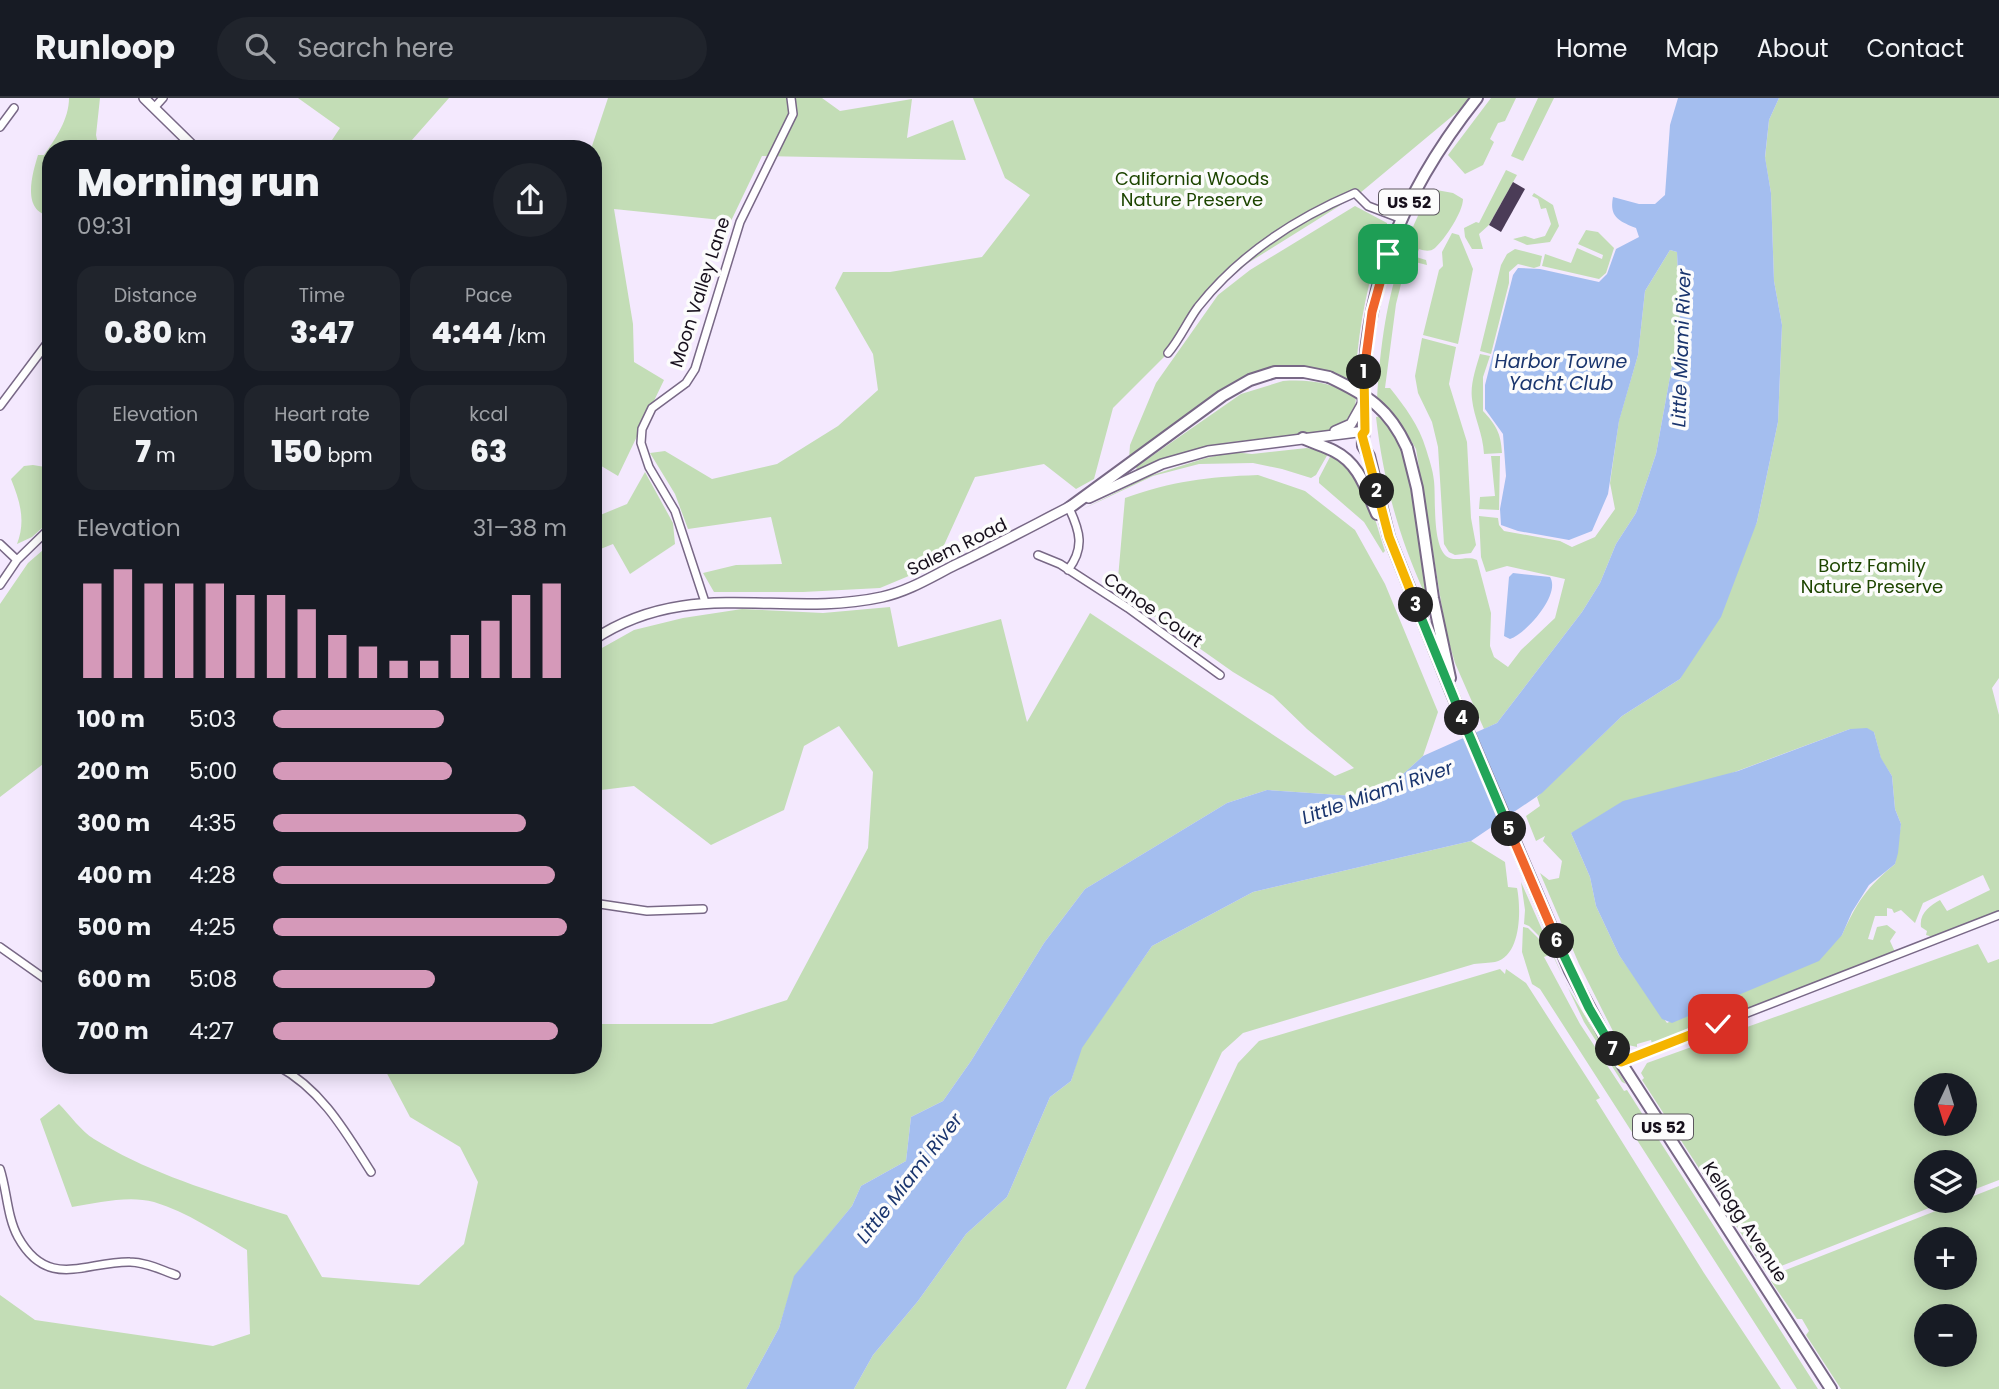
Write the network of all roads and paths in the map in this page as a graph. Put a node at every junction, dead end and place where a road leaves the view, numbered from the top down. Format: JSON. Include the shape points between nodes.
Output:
{"nodes":[{"id":1,"x":144,"y":98,"type":"edge"},
{"id":2,"x":163,"y":98,"type":"edge"},
{"id":3,"x":791,"y":98,"type":"edge"},
{"id":4,"x":1477,"y":98,"type":"edge"},
{"id":5,"x":14,"y":108,"type":"dead end"},
{"id":6,"x":154,"y":108,"type":"junction"},
{"id":7,"x":0,"y":127,"type":"edge"},
{"id":8,"x":187,"y":140,"type":"edge"},
{"id":9,"x":1402,"y":219,"type":"junction"},
{"id":10,"x":42,"y":350,"type":"edge"},
{"id":11,"x":1168,"y":353,"type":"dead end"},
{"id":12,"x":1364,"y":401,"type":"junction"},
{"id":13,"x":0,"y":406,"type":"edge"},
{"id":14,"x":1365,"y":431,"type":"junction"},
{"id":15,"x":1324,"y":436,"type":"junction"},
{"id":16,"x":1303,"y":438,"type":"junction"},
{"id":17,"x":1069,"y":508,"type":"junction"},
{"id":18,"x":42,"y":536,"type":"edge"},
{"id":19,"x":1389,"y":537,"type":"junction"},
{"id":20,"x":0,"y":544,"type":"edge"},
{"id":21,"x":1038,"y":555,"type":"dead end"},
{"id":22,"x":17,"y":560,"type":"junction"},
{"id":23,"x":1068,"y":570,"type":"junction"},
{"id":24,"x":0,"y":585,"type":"edge"},
{"id":25,"x":705,"y":602,"type":"junction"},
{"id":26,"x":602,"y":636,"type":"edge"},
{"id":27,"x":1220,"y":675,"type":"dead end"},
{"id":28,"x":1452,"y":694,"type":"junction"},
{"id":29,"x":602,"y":904,"type":"edge"},
{"id":30,"x":703,"y":909,"type":"dead end"},
{"id":31,"x":1999,"y":915,"type":"edge"},
{"id":32,"x":0,"y":947,"type":"edge"},
{"id":33,"x":42,"y":977,"type":"edge"},
{"id":34,"x":1621,"y":1062,"type":"junction"},
{"id":35,"x":290,"y":1074,"type":"edge"},
{"id":36,"x":0,"y":1169,"type":"edge"},
{"id":37,"x":371,"y":1172,"type":"dead end"},
{"id":38,"x":176,"y":1275,"type":"dead end"},
{"id":39,"x":1831,"y":1389,"type":"edge"}],
"edges":[{"from":1,"to":6,"type":"street"},
{"from":2,"to":6,"type":"street"},
{"from":3,"to":25,"type":"street","name":"Moon Valley Lane","via":[[793,114],[740,222],[695,369],[686,383],[652,408],[641,435],[649,467],[675,511]]},
{"from":4,"to":9,"type":"main road","name":"Kellogg Avenue","number":"US 52","via":[[1424,172]]},
{"from":5,"to":7,"type":"street"},
{"from":6,"to":8,"type":"street"},
{"from":9,"to":11,"type":"street","via":[[1368,206],[1355,193],[1304,217],[1233,270],[1197,308]]},
{"from":9,"to":12,"type":"main road","name":"Kellogg Avenue","number":"US 52","via":[[1372,312]]},
{"from":10,"to":13,"type":"street"},
{"from":12,"to":14,"type":"main road","name":"Kellogg Avenue","number":"US 52"},
{"from":12,"to":15,"type":"street","name":"Salem Road","via":[[1351,424]]},
{"from":14,"to":15,"type":"street","name":"Salem Road"},
{"from":14,"to":19,"type":"main road","name":"Kellogg Avenue","number":"US 52","via":[[1363,446]]},
{"from":15,"to":16,"type":"street","name":"Salem Road"},
{"from":16,"to":17,"type":"street","name":"Salem Road","via":[[1232,446],[1162,464]]},
{"from":16,"to":19,"type":"main road","via":[[1341,455],[1355,467]]},
{"from":17,"to":23,"type":"street","via":[[1080,536],[1078,554]]},
{"from":17,"to":25,"type":"street","name":"Salem Road","via":[[884,597],[845,602]]},
{"from":17,"to":28,"type":"main road","bridge":true,"via":[[1250,380],[1275,372],[1329,377],[1370,398],[1400,432],[1407,448]]},
{"from":18,"to":22,"type":"street"},
{"from":19,"to":28,"type":"main road","name":"Kellogg Avenue","number":"US 52"},
{"from":20,"to":22,"type":"street"},
{"from":21,"to":23,"type":"street","name":"Canoe Court"},
{"from":22,"to":24,"type":"street"},
{"from":23,"to":27,"type":"street","name":"Canoe Court"},
{"from":25,"to":26,"type":"street","name":"Salem Road","via":[[637,618]]},
{"from":28,"to":34,"type":"main road","name":"Kellogg Avenue","number":"US 52","via":[[1570,971]]},
{"from":29,"to":30,"type":"street","via":[[647,911]]},
{"from":31,"to":34,"type":"street"},
{"from":32,"to":33,"type":"street"},
{"from":34,"to":39,"type":"main road","name":"Kellogg Avenue","number":"US 52"},
{"from":35,"to":37,"type":"street","via":[[331,1110]]},
{"from":36,"to":38,"type":"street","via":[[18,1236],[41,1261],[72,1270],[131,1262]]}]}
